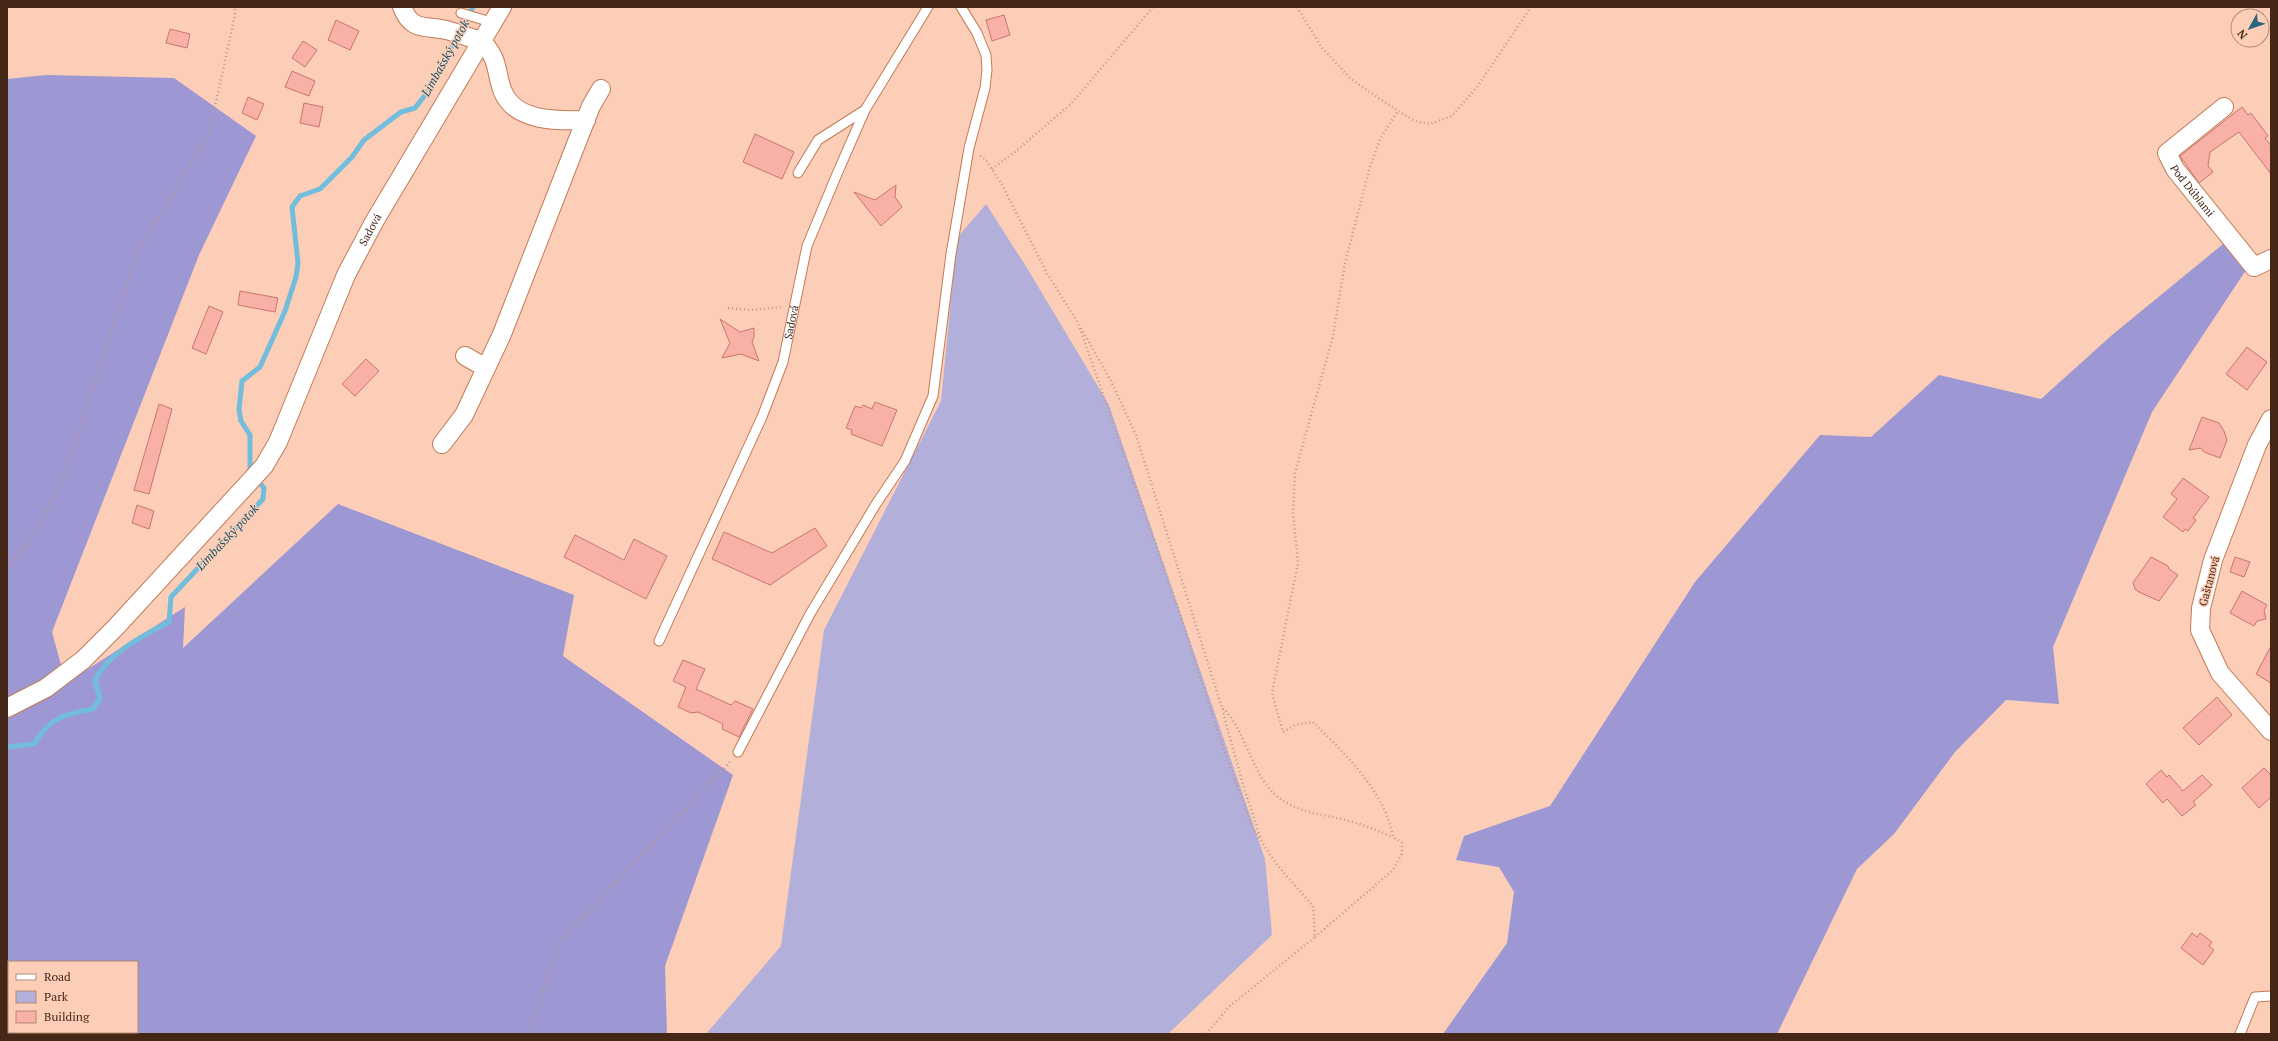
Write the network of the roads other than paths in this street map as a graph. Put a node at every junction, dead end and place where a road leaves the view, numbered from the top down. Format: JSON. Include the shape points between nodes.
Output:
{"nodes":[{"id":1,"x":402,"y":7,"type":"edge"},
{"id":2,"x":502,"y":7,"type":"edge"},
{"id":3,"x":928,"y":7,"type":"edge"},
{"id":4,"x":961,"y":7,"type":"edge"},
{"id":5,"x":467,"y":15,"type":"dead end"},
{"id":6,"x":494,"y":23,"type":"junction"},
{"id":7,"x":482,"y":41,"type":"junction"},
{"id":8,"x":601,"y":89,"type":"dead end"},
{"id":9,"x":2224,"y":107,"type":"dead end"},
{"id":10,"x":865,"y":110,"type":"junction"},
{"id":11,"x":586,"y":120,"type":"junction"},
{"id":12,"x":798,"y":173,"type":"dead end"},
{"id":13,"x":2271,"y":259,"type":"edge"},
{"id":14,"x":465,"y":356,"type":"dead end"},
{"id":15,"x":486,"y":368,"type":"junction"},
{"id":16,"x":2271,"y":419,"type":"edge"},
{"id":17,"x":442,"y":444,"type":"dead end"},
{"id":18,"x":659,"y":641,"type":"dead end"},
{"id":19,"x":7,"y":708,"type":"edge"},
{"id":20,"x":2271,"y":730,"type":"edge"},
{"id":21,"x":738,"y":752,"type":"road end"},
{"id":22,"x":2271,"y":996,"type":"edge"},
{"id":23,"x":2240,"y":1034,"type":"edge"}],
"edges":[{"from":1,"to":7,"type":"street","via":[[406,16],[422,28]]},
{"from":2,"to":6,"type":"street","name":"Sadová"},
{"from":3,"to":10,"type":"lane","name":"Sadová"},
{"from":4,"to":21,"type":"lane","via":[[977,33],[986,55],[987,70],[985,88],[969,148],[951,254],[933,396],[905,461],[810,614]]},
{"from":5,"to":6,"type":"lane"},
{"from":6,"to":7,"type":"street","name":"Sadová"},
{"from":7,"to":11,"type":"street","via":[[495,60],[503,92],[513,106],[532,116],[550,120]]},
{"from":7,"to":19,"type":"street","name":"Sadová","via":[[374,222],[346,275],[278,442],[264,466],[250,484],[83,660],[46,688]]},
{"from":8,"to":11,"type":"street"},
{"from":9,"to":13,"type":"street","name":"Pod Dúblami","via":[[2167,153],[2175,169],[2254,267]]},
{"from":10,"to":12,"type":"lane","via":[[818,140]]},
{"from":10,"to":18,"type":"lane","name":"Sadová","via":[[807,246],[782,362],[762,417]]},
{"from":11,"to":15,"type":"street","via":[[502,334]]},
{"from":14,"to":15,"type":"street"},
{"from":15,"to":17,"type":"street","via":[[464,415]]},
{"from":16,"to":20,"type":"street","name":"Gaštanová","via":[[2257,445],[2213,560],[2201,608],[2200,630],[2220,673]]},
{"from":22,"to":23,"type":"lane","via":[[2255,997]]}]}
